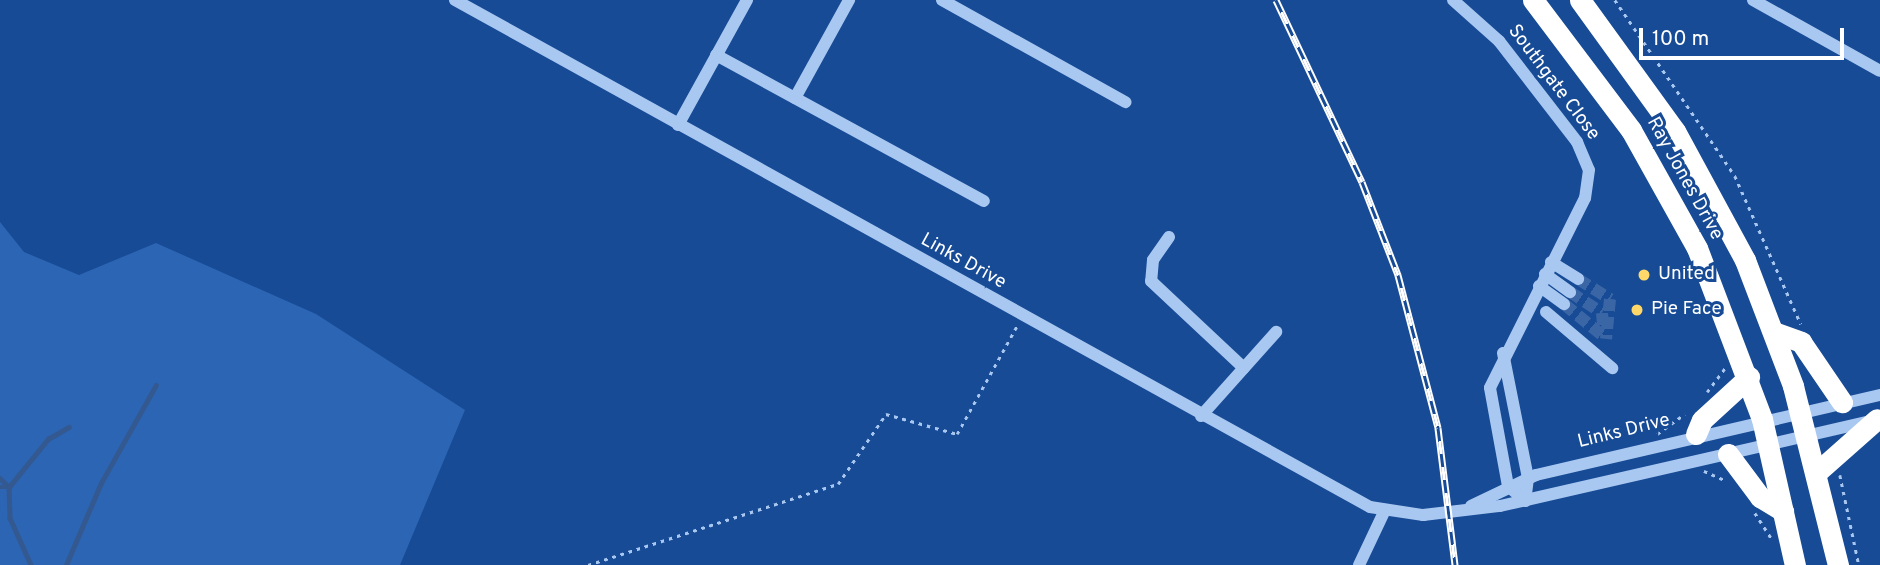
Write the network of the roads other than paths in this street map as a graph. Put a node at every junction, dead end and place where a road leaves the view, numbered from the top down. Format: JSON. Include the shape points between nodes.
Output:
{"nodes":[{"id":1,"x":455,"y":0,"type":"edge"},
{"id":2,"x":747,"y":0,"type":"edge"},
{"id":3,"x":849,"y":0,"type":"edge"},
{"id":4,"x":943,"y":0,"type":"edge"},
{"id":5,"x":1453,"y":0,"type":"edge"},
{"id":6,"x":1533,"y":0,"type":"edge"},
{"id":7,"x":1580,"y":0,"type":"edge"},
{"id":8,"x":1760,"y":2,"type":"edge"},
{"id":9,"x":716,"y":55,"type":"junction"},
{"id":10,"x":1880,"y":71,"type":"edge"},
{"id":11,"x":795,"y":98,"type":"junction"},
{"id":12,"x":1125,"y":102,"type":"dead end"},
{"id":13,"x":678,"y":125,"type":"junction"},
{"id":14,"x":984,"y":201,"type":"dead end"},
{"id":15,"x":1169,"y":237,"type":"dead end"},
{"id":16,"x":1545,"y":274,"type":"junction"},
{"id":17,"x":1578,"y":279,"type":"tunnel mouth"},
{"id":18,"x":1567,"y":298,"type":"tunnel mouth"},
{"id":19,"x":1546,"y":312,"type":"dead end"},
{"id":20,"x":1276,"y":332,"type":"dead end"},
{"id":21,"x":1774,"y":332,"type":"junction"},
{"id":22,"x":1503,"y":352,"type":"junction"},
{"id":23,"x":1244,"y":368,"type":"junction"},
{"id":24,"x":1612,"y":368,"type":"dead end"},
{"id":25,"x":1749,"y":377,"type":"junction"},
{"id":26,"x":1880,"y":395,"type":"edge"},
{"id":27,"x":1842,"y":402,"type":"junction"},
{"id":28,"x":1799,"y":410,"type":"junction"},
{"id":29,"x":1201,"y":416,"type":"junction"},
{"id":30,"x":1762,"y":419,"type":"junction"},
{"id":31,"x":1879,"y":419,"type":"edge"},
{"id":32,"x":1696,"y":434,"type":"junction"},
{"id":33,"x":1806,"y":436,"type":"junction"},
{"id":34,"x":1770,"y":444,"type":"junction"},
{"id":35,"x":1728,"y":454,"type":"junction"},
{"id":36,"x":1816,"y":473,"type":"junction"},
{"id":37,"x":1528,"y":478,"type":"junction"},
{"id":38,"x":1507,"y":486,"type":"junction"},
{"id":39,"x":1525,"y":501,"type":"junction"},
{"id":40,"x":1385,"y":510,"type":"junction"},
{"id":41,"x":1465,"y":510,"type":"junction"},
{"id":42,"x":1783,"y":511,"type":"junction"},
{"id":43,"x":1359,"y":565,"type":"edge"},
{"id":44,"x":1795,"y":565,"type":"edge"},
{"id":45,"x":1838,"y":565,"type":"edge"}],
"edges":[{"from":1,"to":13,"type":"street","name":"Links Drive"},
{"from":2,"to":9,"type":"street"},
{"from":3,"to":11,"type":"street"},
{"from":4,"to":12,"type":"street"},
{"from":5,"to":16,"type":"street","name":"Southgate Close","via":[[1499,41],[1584,152],[1588,189]]},
{"from":6,"to":25,"type":"highway","name":"Ray Jones Drive","via":[[1588,68],[1656,171]]},
{"from":7,"to":21,"type":"highway","name":"Ray Jones Drive","via":[[1692,159]]},
{"from":8,"to":10,"type":"street"},
{"from":9,"to":11,"type":"street"},
{"from":9,"to":13,"type":"street"},
{"from":11,"to":14,"type":"street"},
{"from":13,"to":29,"type":"street","name":"Links Drive"},
{"from":15,"to":23,"type":"street","via":[[1153,261],[1151,281]]},
{"from":16,"to":17,"type":"street"},
{"from":16,"to":18,"type":"street"},
{"from":16,"to":22,"type":"street","name":"Southgate Close"},
{"from":19,"to":24,"type":"street"},
{"from":20,"to":23,"type":"street"},
{"from":21,"to":27,"type":"highway","via":[[1801,342]]},
{"from":21,"to":28,"type":"highway","name":"Ray Jones Drive"},
{"from":22,"to":37,"type":"street"},
{"from":22,"to":38,"type":"street","name":"Southgate Close","via":[[1489,393]]},
{"from":23,"to":29,"type":"street"},
{"from":25,"to":30,"type":"highway","name":"Ray Jones Drive"},
{"from":25,"to":32,"type":"highway","via":[[1702,420]]},
{"from":26,"to":27,"type":"street","name":"Links Drive"},
{"from":27,"to":28,"type":"street","name":"Links Drive"},
{"from":28,"to":30,"type":"street","name":"Links Drive"},
{"from":28,"to":33,"type":"highway","name":"Ray Jones Drive"},
{"from":29,"to":40,"type":"street","name":"Links Drive","via":[[1338,492]]},
{"from":30,"to":32,"type":"street","name":"Links Drive"},
{"from":30,"to":34,"type":"highway","name":"Ray Jones Drive"},
{"from":31,"to":33,"type":"street","name":"Links Drive"},
{"from":31,"to":36,"type":"highway"},
{"from":32,"to":37,"type":"street","name":"Links Drive"},
{"from":33,"to":34,"type":"street","name":"Links Drive"},
{"from":33,"to":36,"type":"highway","name":"Ray Jones Drive"},
{"from":34,"to":35,"type":"street","name":"Links Drive"},
{"from":34,"to":42,"type":"highway","name":"Ray Jones Drive"},
{"from":35,"to":39,"type":"street","name":"Links Drive"},
{"from":35,"to":42,"type":"highway","via":[[1760,497]]},
{"from":36,"to":45,"type":"highway","name":"Ray Jones Drive"},
{"from":37,"to":38,"type":"street","name":"Links Drive"},
{"from":37,"to":39,"type":"street"},
{"from":38,"to":39,"type":"street"},
{"from":38,"to":41,"type":"street","name":"Links Drive"},
{"from":39,"to":41,"type":"street","name":"Links Drive"},
{"from":40,"to":41,"type":"street","name":"Links Drive","via":[[1423,515]]},
{"from":40,"to":43,"type":"street"},
{"from":42,"to":44,"type":"highway","name":"Ray Jones Drive"}]}
